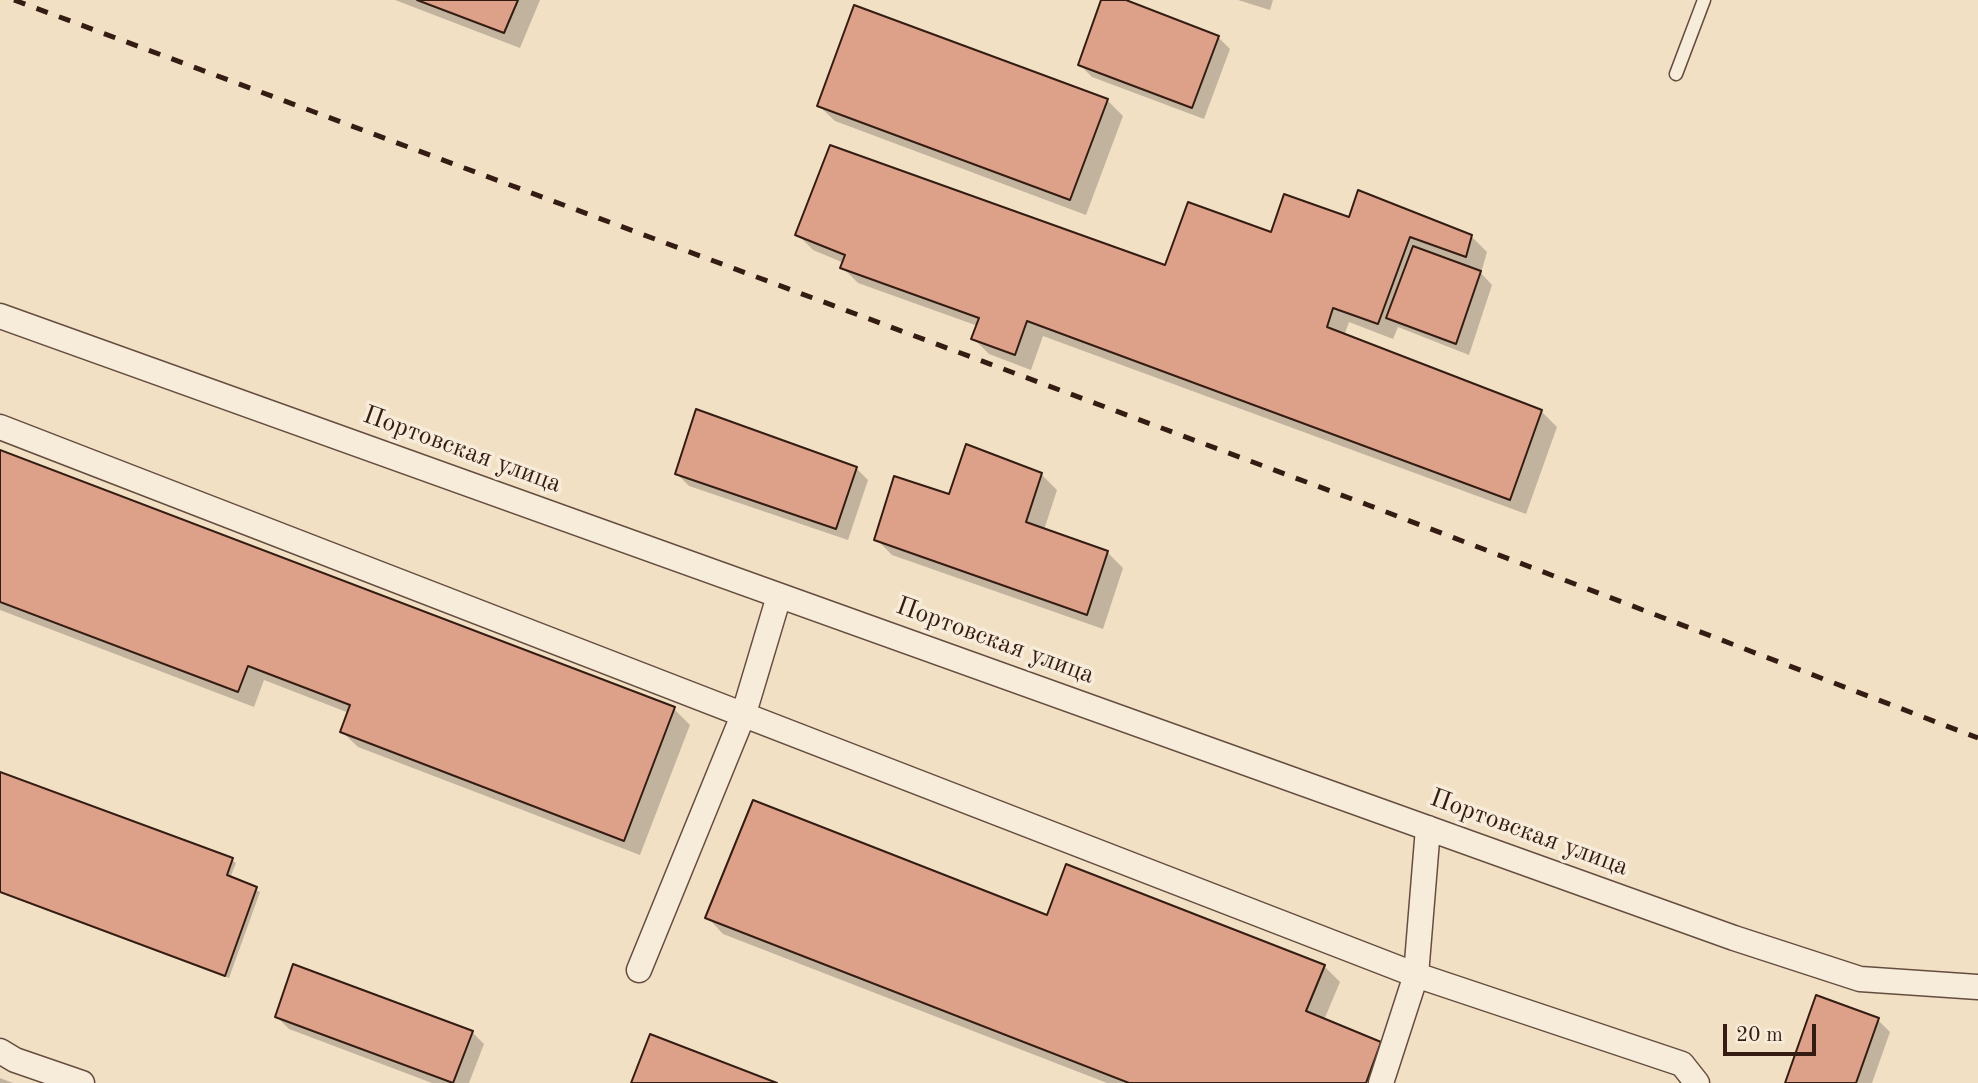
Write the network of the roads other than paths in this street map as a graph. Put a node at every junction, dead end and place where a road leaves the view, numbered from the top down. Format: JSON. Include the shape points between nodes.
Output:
{"nodes":[{"id":1,"x":1704,"y":0,"type":"edge"},
{"id":2,"x":1676,"y":74,"type":"dead end"},
{"id":3,"x":0,"y":316,"type":"edge"},
{"id":4,"x":0,"y":427,"type":"edge"},
{"id":5,"x":779,"y":596,"type":"junction"},
{"id":6,"x":744,"y":713,"type":"junction"},
{"id":7,"x":1428,"y":828,"type":"junction"},
{"id":8,"x":639,"y":970,"type":"dead end"},
{"id":9,"x":1416,"y":975,"type":"junction"},
{"id":10,"x":1978,"y":987,"type":"edge"},
{"id":11,"x":0,"y":1051,"type":"edge"},
{"id":12,"x":82,"y":1083,"type":"edge"},
{"id":13,"x":1381,"y":1083,"type":"edge"},
{"id":14,"x":1697,"y":1083,"type":"edge"}],
"edges":[{"from":1,"to":2,"type":"lane"},
{"from":3,"to":5,"type":"street","name":"Портовская улица"},
{"from":4,"to":6,"type":"street"},
{"from":5,"to":6,"type":"street"},
{"from":5,"to":7,"type":"street","name":"Портовская улица"},
{"from":6,"to":8,"type":"street"},
{"from":6,"to":9,"type":"street"},
{"from":7,"to":9,"type":"street"},
{"from":7,"to":10,"type":"street","name":"Портовская улица","via":[[1860,979]]},
{"from":9,"to":13,"type":"street"},
{"from":9,"to":14,"type":"street","via":[[1682,1064]]},
{"from":11,"to":12,"type":"street"}]}
